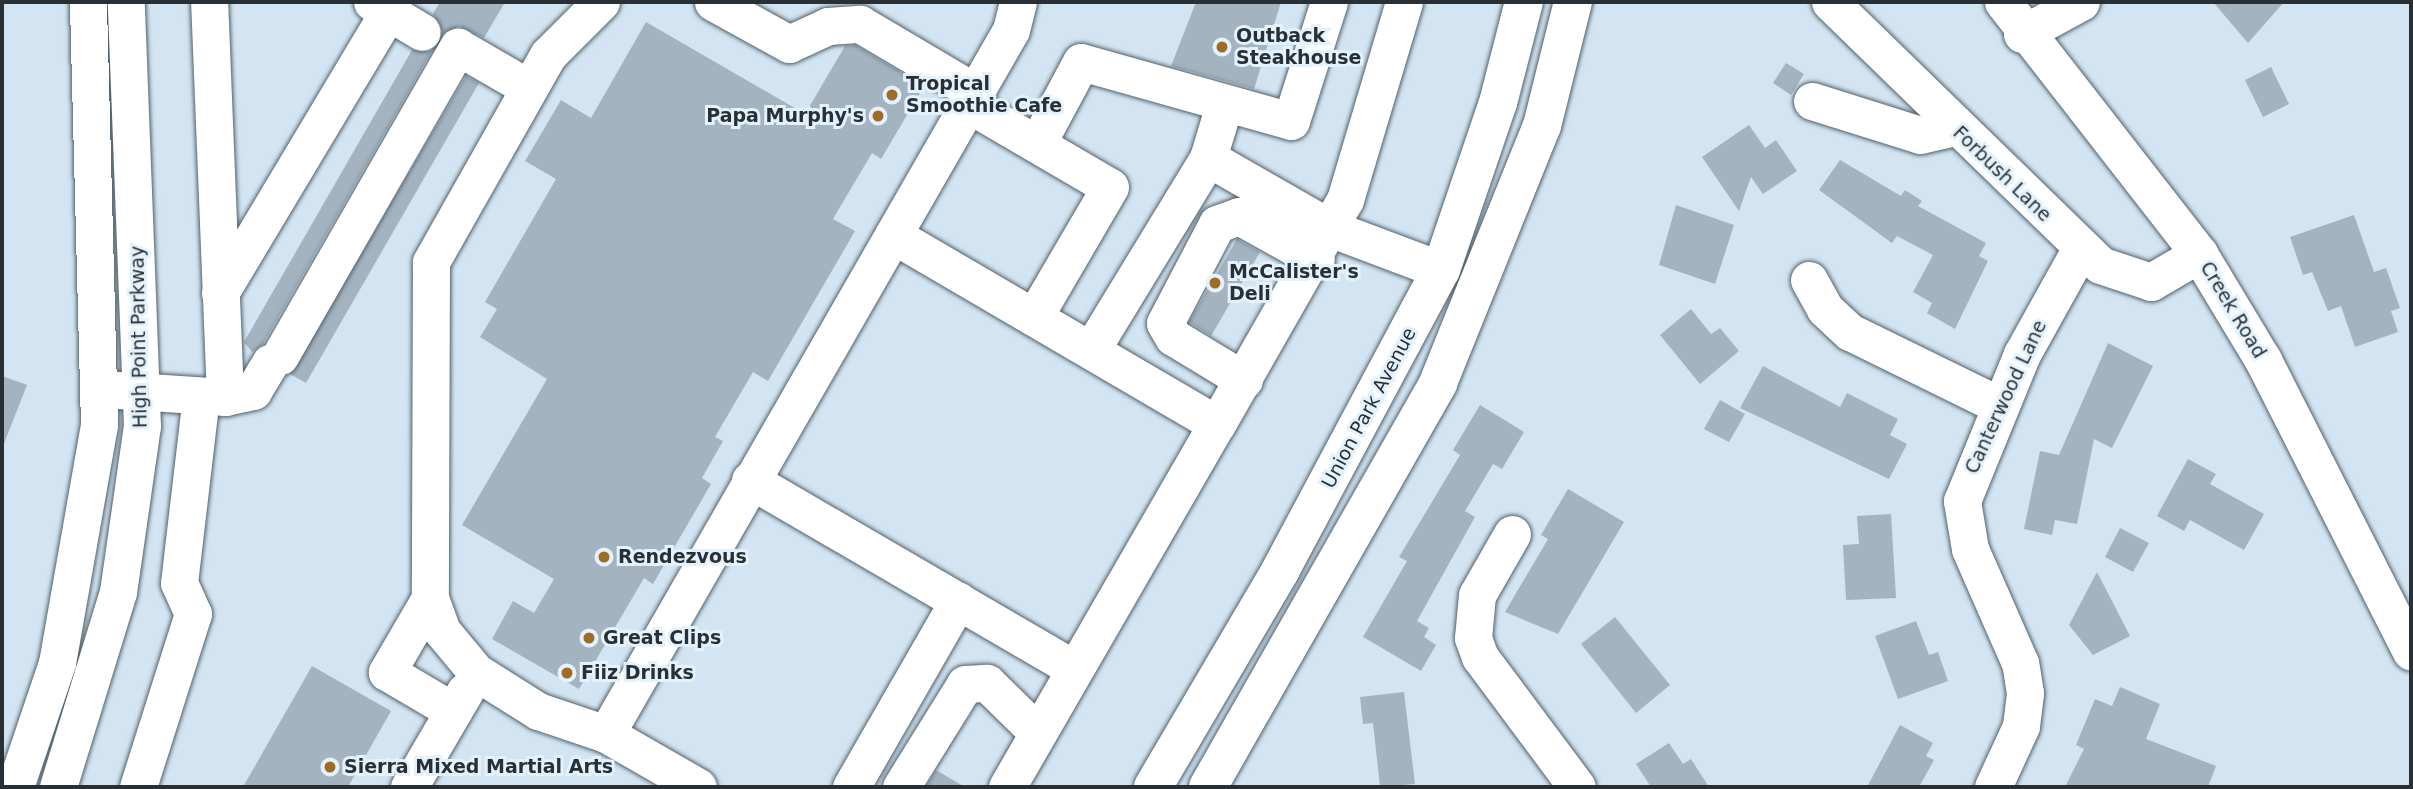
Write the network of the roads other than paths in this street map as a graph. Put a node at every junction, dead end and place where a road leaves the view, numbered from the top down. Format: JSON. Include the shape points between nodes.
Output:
{"nodes":[{"id":1,"x":88,"y":2,"type":"edge"},
{"id":2,"x":126,"y":2,"type":"edge"},
{"id":3,"x":209,"y":2,"type":"edge"},
{"id":4,"x":601,"y":2,"type":"edge"},
{"id":5,"x":713,"y":2,"type":"edge"},
{"id":6,"x":1018,"y":2,"type":"edge"},
{"id":7,"x":1329,"y":2,"type":"edge"},
{"id":8,"x":1404,"y":2,"type":"edge"},
{"id":9,"x":1524,"y":2,"type":"edge"},
{"id":10,"x":1573,"y":2,"type":"edge"},
{"id":11,"x":1830,"y":2,"type":"edge"},
{"id":12,"x":2003,"y":2,"type":"edge"},
{"id":13,"x":2081,"y":2,"type":"edge"},
{"id":14,"x":380,"y":7,"type":"edge"},
{"id":15,"x":422,"y":33,"type":"dead end"},
{"id":16,"x":2022,"y":34,"type":"junction"},
{"id":17,"x":529,"y":88,"type":"junction"},
{"id":18,"x":972,"y":98,"type":"junction"},
{"id":19,"x":1812,"y":101,"type":"dead end"},
{"id":20,"x":1224,"y":105,"type":"junction"},
{"id":21,"x":1954,"y":127,"type":"junction"},
{"id":22,"x":1037,"y":144,"type":"junction"},
{"id":23,"x":1208,"y":158,"type":"junction"},
{"id":24,"x":893,"y":235,"type":"junction"},
{"id":25,"x":1324,"y":244,"type":"junction"},
{"id":26,"x":2080,"y":250,"type":"junction"},
{"id":27,"x":2199,"y":254,"type":"junction"},
{"id":28,"x":1441,"y":270,"type":"junction"},
{"id":29,"x":1809,"y":280,"type":"dead end"},
{"id":30,"x":220,"y":292,"type":"junction"},
{"id":31,"x":1034,"y":317,"type":"junction"},
{"id":32,"x":1091,"y":350,"type":"junction"},
{"id":33,"x":1244,"y":380,"type":"junction"},
{"id":34,"x":97,"y":390,"type":"junction"},
{"id":35,"x":143,"y":391,"type":"junction"},
{"id":36,"x":213,"y":396,"type":"junction"},
{"id":37,"x":1998,"y":405,"type":"junction"},
{"id":38,"x":1419,"y":418,"type":"junction"},
{"id":39,"x":1217,"y":424,"type":"junction"},
{"id":40,"x":750,"y":480,"type":"junction"},
{"id":41,"x":1512,"y":534,"type":"dead end"},
{"id":42,"x":430,"y":598,"type":"junction"},
{"id":43,"x":958,"y":601,"type":"junction"},
{"id":44,"x":2411,"y":652,"type":"edge"},
{"id":45,"x":1071,"y":667,"type":"junction"},
{"id":46,"x":476,"y":672,"type":"junction"},
{"id":47,"x":453,"y":711,"type":"junction"},
{"id":48,"x":1036,"y":731,"type":"junction"},
{"id":49,"x":606,"y":734,"type":"junction"},
{"id":50,"x":15,"y":787,"type":"edge"},
{"id":51,"x":58,"y":787,"type":"edge"},
{"id":52,"x":138,"y":787,"type":"edge"},
{"id":53,"x":409,"y":787,"type":"edge"},
{"id":54,"x":698,"y":787,"type":"edge"},
{"id":55,"x":851,"y":787,"type":"edge"},
{"id":56,"x":901,"y":787,"type":"edge"},
{"id":57,"x":1007,"y":787,"type":"edge"},
{"id":58,"x":1153,"y":787,"type":"edge"},
{"id":59,"x":1208,"y":787,"type":"edge"},
{"id":60,"x":1577,"y":787,"type":"edge"},
{"id":61,"x":1993,"y":787,"type":"edge"}],
"edges":[{"from":1,"to":34,"type":"street"},
{"from":2,"to":35,"type":"street","name":"High Point Parkway"},
{"from":3,"to":30,"type":"street"},
{"from":4,"to":17,"type":"street","via":[[548,55]]},
{"from":5,"to":18,"type":"street","via":[[789,44],[828,26],[860,24]]},
{"from":6,"to":18,"type":"street","via":[[1011,30]]},
{"from":7,"to":20,"type":"street","via":[[1291,121]]},
{"from":8,"to":25,"type":"street"},
{"from":9,"to":28,"type":"main road","name":"Union Park Avenue","via":[[1494,115]]},
{"from":10,"to":38,"type":"main road","via":[[1537,139],[1494,255]]},
{"from":11,"to":21,"type":"street","name":"Forbush Lane"},
{"from":12,"to":16,"type":"street","name":"Creek Road"},
{"from":13,"to":16,"type":"street"},
{"from":14,"to":15,"type":"street"},
{"from":14,"to":30,"type":"street"},
{"from":16,"to":27,"type":"street","name":"Creek Road"},
{"from":17,"to":36,"type":"street","via":[[458,47],[253,391]]},
{"from":17,"to":42,"type":"street","via":[[431,262]]},
{"from":18,"to":22,"type":"street"},
{"from":18,"to":24,"type":"street"},
{"from":19,"to":21,"type":"street","via":[[1920,135]]},
{"from":20,"to":22,"type":"street","via":[[1081,62]]},
{"from":20,"to":23,"type":"street"},
{"from":21,"to":26,"type":"street","name":"Forbush Lane"},
{"from":22,"to":31,"type":"street","via":[[1110,187]]},
{"from":23,"to":25,"type":"street"},
{"from":23,"to":32,"type":"street"},
{"from":24,"to":31,"type":"street"},
{"from":24,"to":40,"type":"street"},
{"from":25,"to":28,"type":"street"},
{"from":25,"to":33,"type":"street"},
{"from":25,"to":33,"type":"street","via":[[1239,216],[1217,224],[1165,323],[1173,337]]},
{"from":26,"to":27,"type":"street","name":"Forbush Lane","via":[[2120,276],[2151,282]]},
{"from":26,"to":37,"type":"street","name":"Canterwood Lane"},
{"from":27,"to":44,"type":"street","name":"Creek Road","via":[[2263,360]]},
{"from":28,"to":38,"type":"main road","via":[[1449,282],[1448,301],[1426,358]]},
{"from":28,"to":58,"type":"main road","name":"Union Park Avenue","via":[[1287,559]]},
{"from":29,"to":37,"type":"street","via":[[1825,309],[1850,332]]},
{"from":30,"to":36,"type":"street"},
{"from":31,"to":32,"type":"street"},
{"from":32,"to":39,"type":"street"},
{"from":33,"to":39,"type":"street"},
{"from":34,"to":35,"type":"street"},
{"from":34,"to":50,"type":"street","via":[[99,425],[82,546],[57,663]]},
{"from":35,"to":36,"type":"street"},
{"from":35,"to":51,"type":"street","name":"High Point Parkway","via":[[118,592]]},
{"from":36,"to":52,"type":"street","via":[[179,583],[193,614]]},
{"from":37,"to":61,"type":"street","name":"Canterwood Lane","via":[[1962,501],[1970,549],[2020,663],[2025,692],[2021,726]]},
{"from":38,"to":59,"type":"main road"},
{"from":39,"to":45,"type":"street"},
{"from":40,"to":43,"type":"street"},
{"from":40,"to":49,"type":"street"},
{"from":41,"to":60,"type":"street","via":[[1477,595],[1472,638],[1522,717]]},
{"from":42,"to":46,"type":"street","via":[[442,631]]},
{"from":42,"to":47,"type":"street","via":[[387,672]]},
{"from":43,"to":45,"type":"street"},
{"from":43,"to":55,"type":"street"},
{"from":45,"to":48,"type":"street"},
{"from":46,"to":47,"type":"street"},
{"from":46,"to":49,"type":"street","via":[[538,710]]},
{"from":47,"to":53,"type":"street"},
{"from":48,"to":56,"type":"street","via":[[987,683],[965,684]]},
{"from":48,"to":57,"type":"street"},
{"from":49,"to":54,"type":"street"}]}
